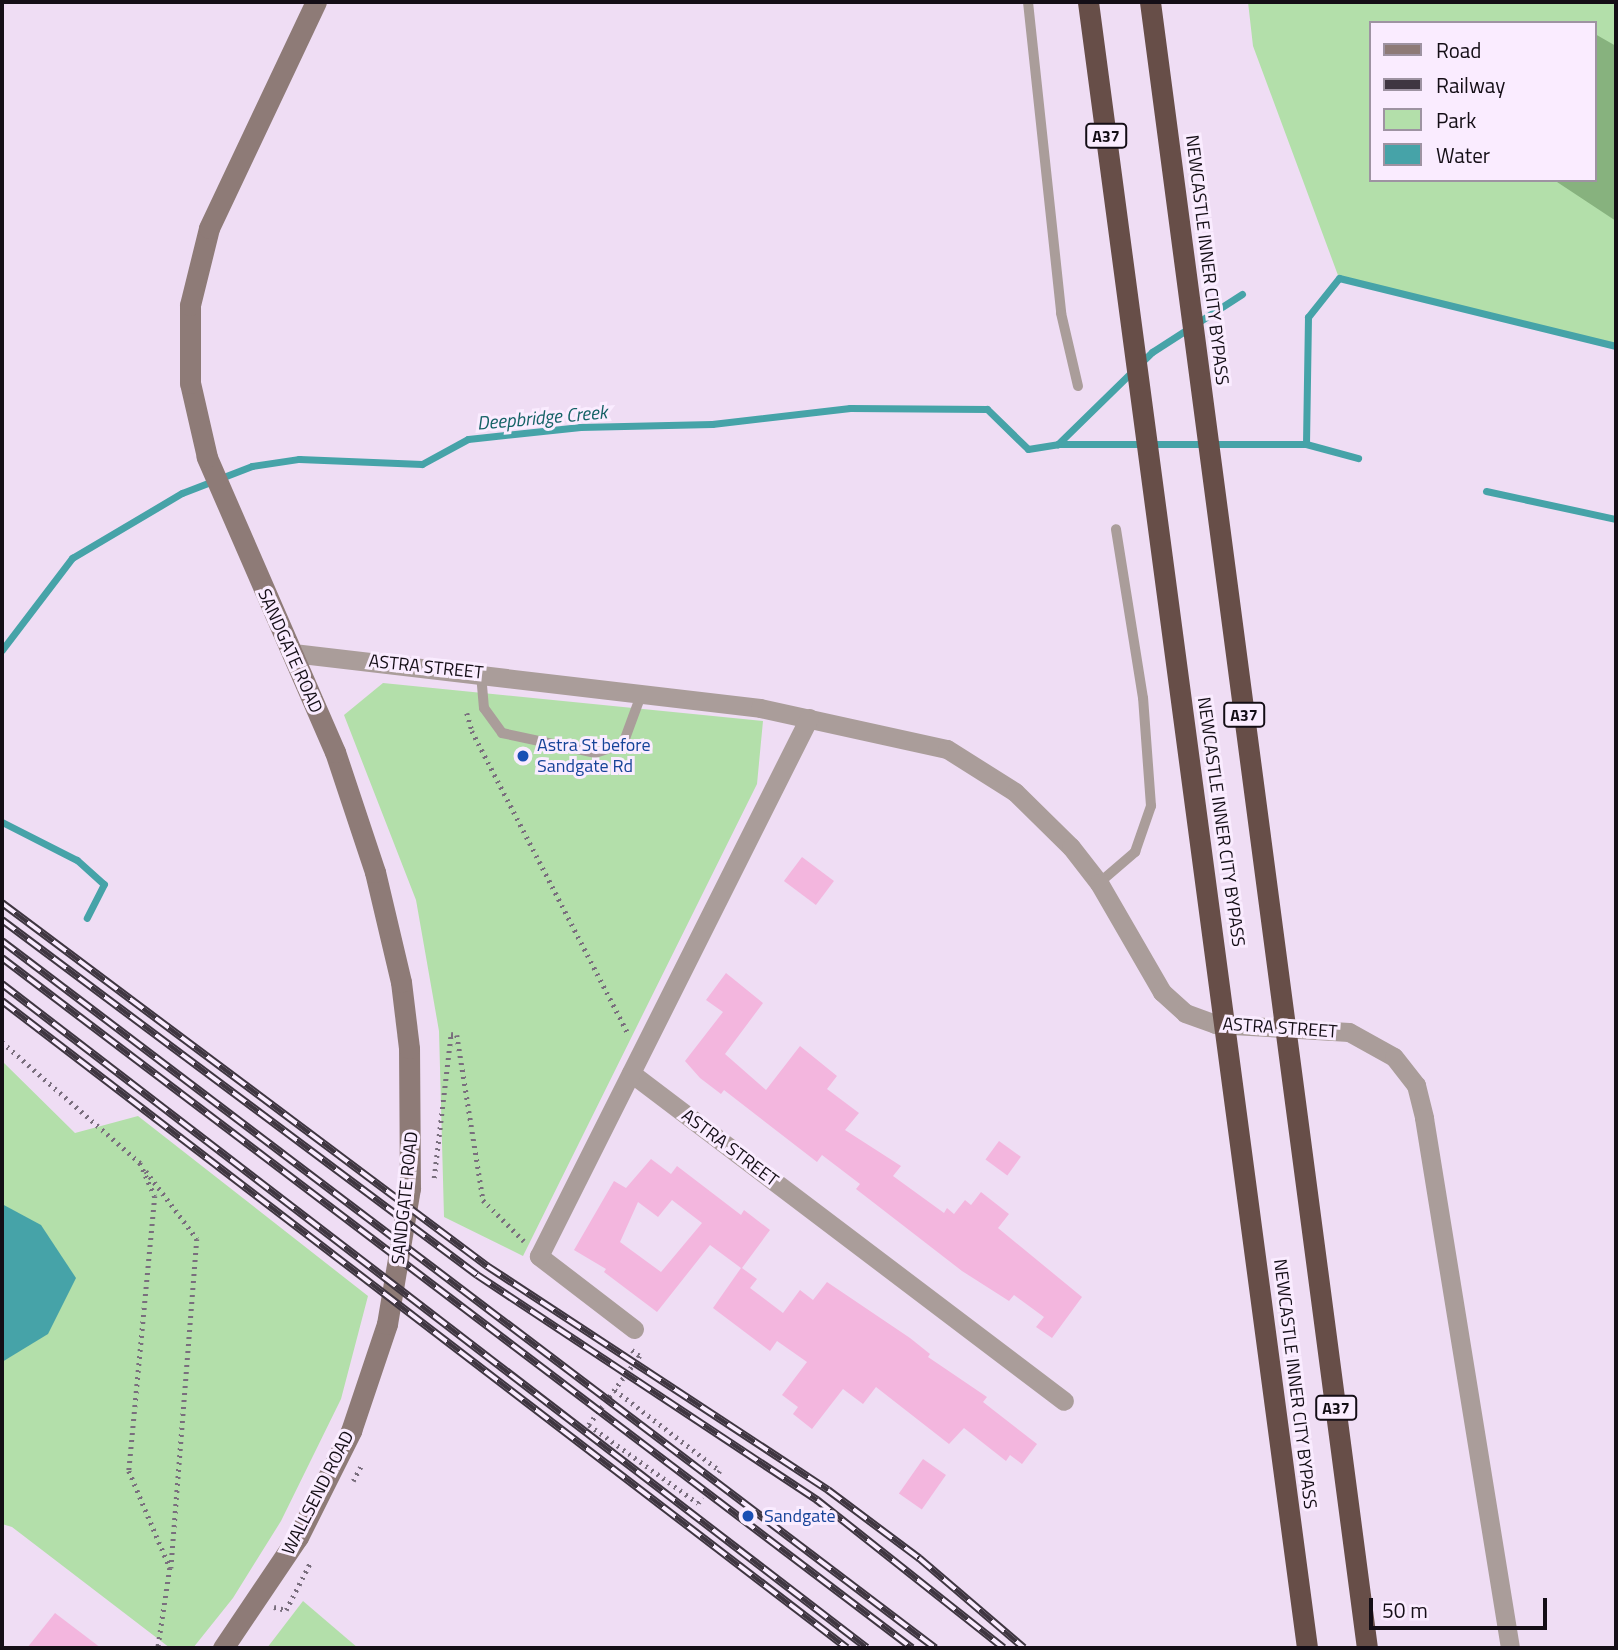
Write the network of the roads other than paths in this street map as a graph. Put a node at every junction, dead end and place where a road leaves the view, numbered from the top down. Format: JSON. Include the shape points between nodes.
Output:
{"nodes":[{"id":1,"x":316,"y":2,"type":"edge"},
{"id":2,"x":1028,"y":2,"type":"edge"},
{"id":3,"x":1088,"y":2,"type":"edge"},
{"id":4,"x":1150,"y":2,"type":"edge"},
{"id":5,"x":1078,"y":386,"type":"dead end"},
{"id":6,"x":1116,"y":529,"type":"dead end"},
{"id":7,"x":293,"y":653,"type":"junction"},
{"id":8,"x":481,"y":672,"type":"junction"},
{"id":9,"x":641,"y":695,"type":"junction"},
{"id":10,"x":809,"y":718,"type":"junction"},
{"id":11,"x":1099,"y":883,"type":"junction"},
{"id":12,"x":636,"y":1064,"type":"junction"},
{"id":13,"x":387,"y":1324,"type":"joint"},
{"id":14,"x":634,"y":1329,"type":"dead end"},
{"id":15,"x":1063,"y":1401,"type":"dead end"},
{"id":16,"x":223,"y":1648,"type":"edge"},
{"id":17,"x":1307,"y":1648,"type":"edge"},
{"id":18,"x":1367,"y":1648,"type":"edge"},
{"id":19,"x":1510,"y":1648,"type":"edge"}],
"edges":[{"from":1,"to":7,"type":"main road","name":"SANDGATE ROAD","via":[[209,228],[197,266],[187,345],[197,423],[208,457]]},
{"from":2,"to":5,"type":"lane","via":[[1061,313]]},
{"from":3,"to":17,"type":"highway","name":"NEWCASTLE INNER CITY BYPASS","number":"A37"},
{"from":4,"to":18,"type":"highway","name":"NEWCASTLE INNER CITY BYPASS","number":"A37"},
{"from":6,"to":11,"type":"lane","via":[[1143,698],[1151,806],[1135,852]]},
{"from":7,"to":8,"type":"street","name":"ASTRA STREET"},
{"from":7,"to":13,"type":"main road","name":"SANDGATE ROAD","via":[[335,752],[375,872],[392,937],[409,1048],[410,1188]]},
{"from":8,"to":9,"type":"street","name":"ASTRA STREET"},
{"from":8,"to":9,"type":"lane","via":[[484,708],[502,733],[595,753],[622,744]]},
{"from":9,"to":10,"type":"street","name":"ASTRA STREET"},
{"from":10,"to":11,"type":"street","name":"ASTRA STREET","via":[[947,749],[982,768],[1042,817]]},
{"from":10,"to":12,"type":"street"},
{"from":11,"to":19,"type":"street","name":"ASTRA STREET","via":[[1162,992],[1185,1013],[1226,1025],[1349,1032],[1394,1057],[1416,1085]]},
{"from":12,"to":14,"type":"street","via":[[539,1256]]},
{"from":12,"to":15,"type":"street","name":"ASTRA STREET"},
{"from":13,"to":16,"type":"main road","name":"WALLSEND ROAD","via":[[328,1481],[258,1603]]}]}
